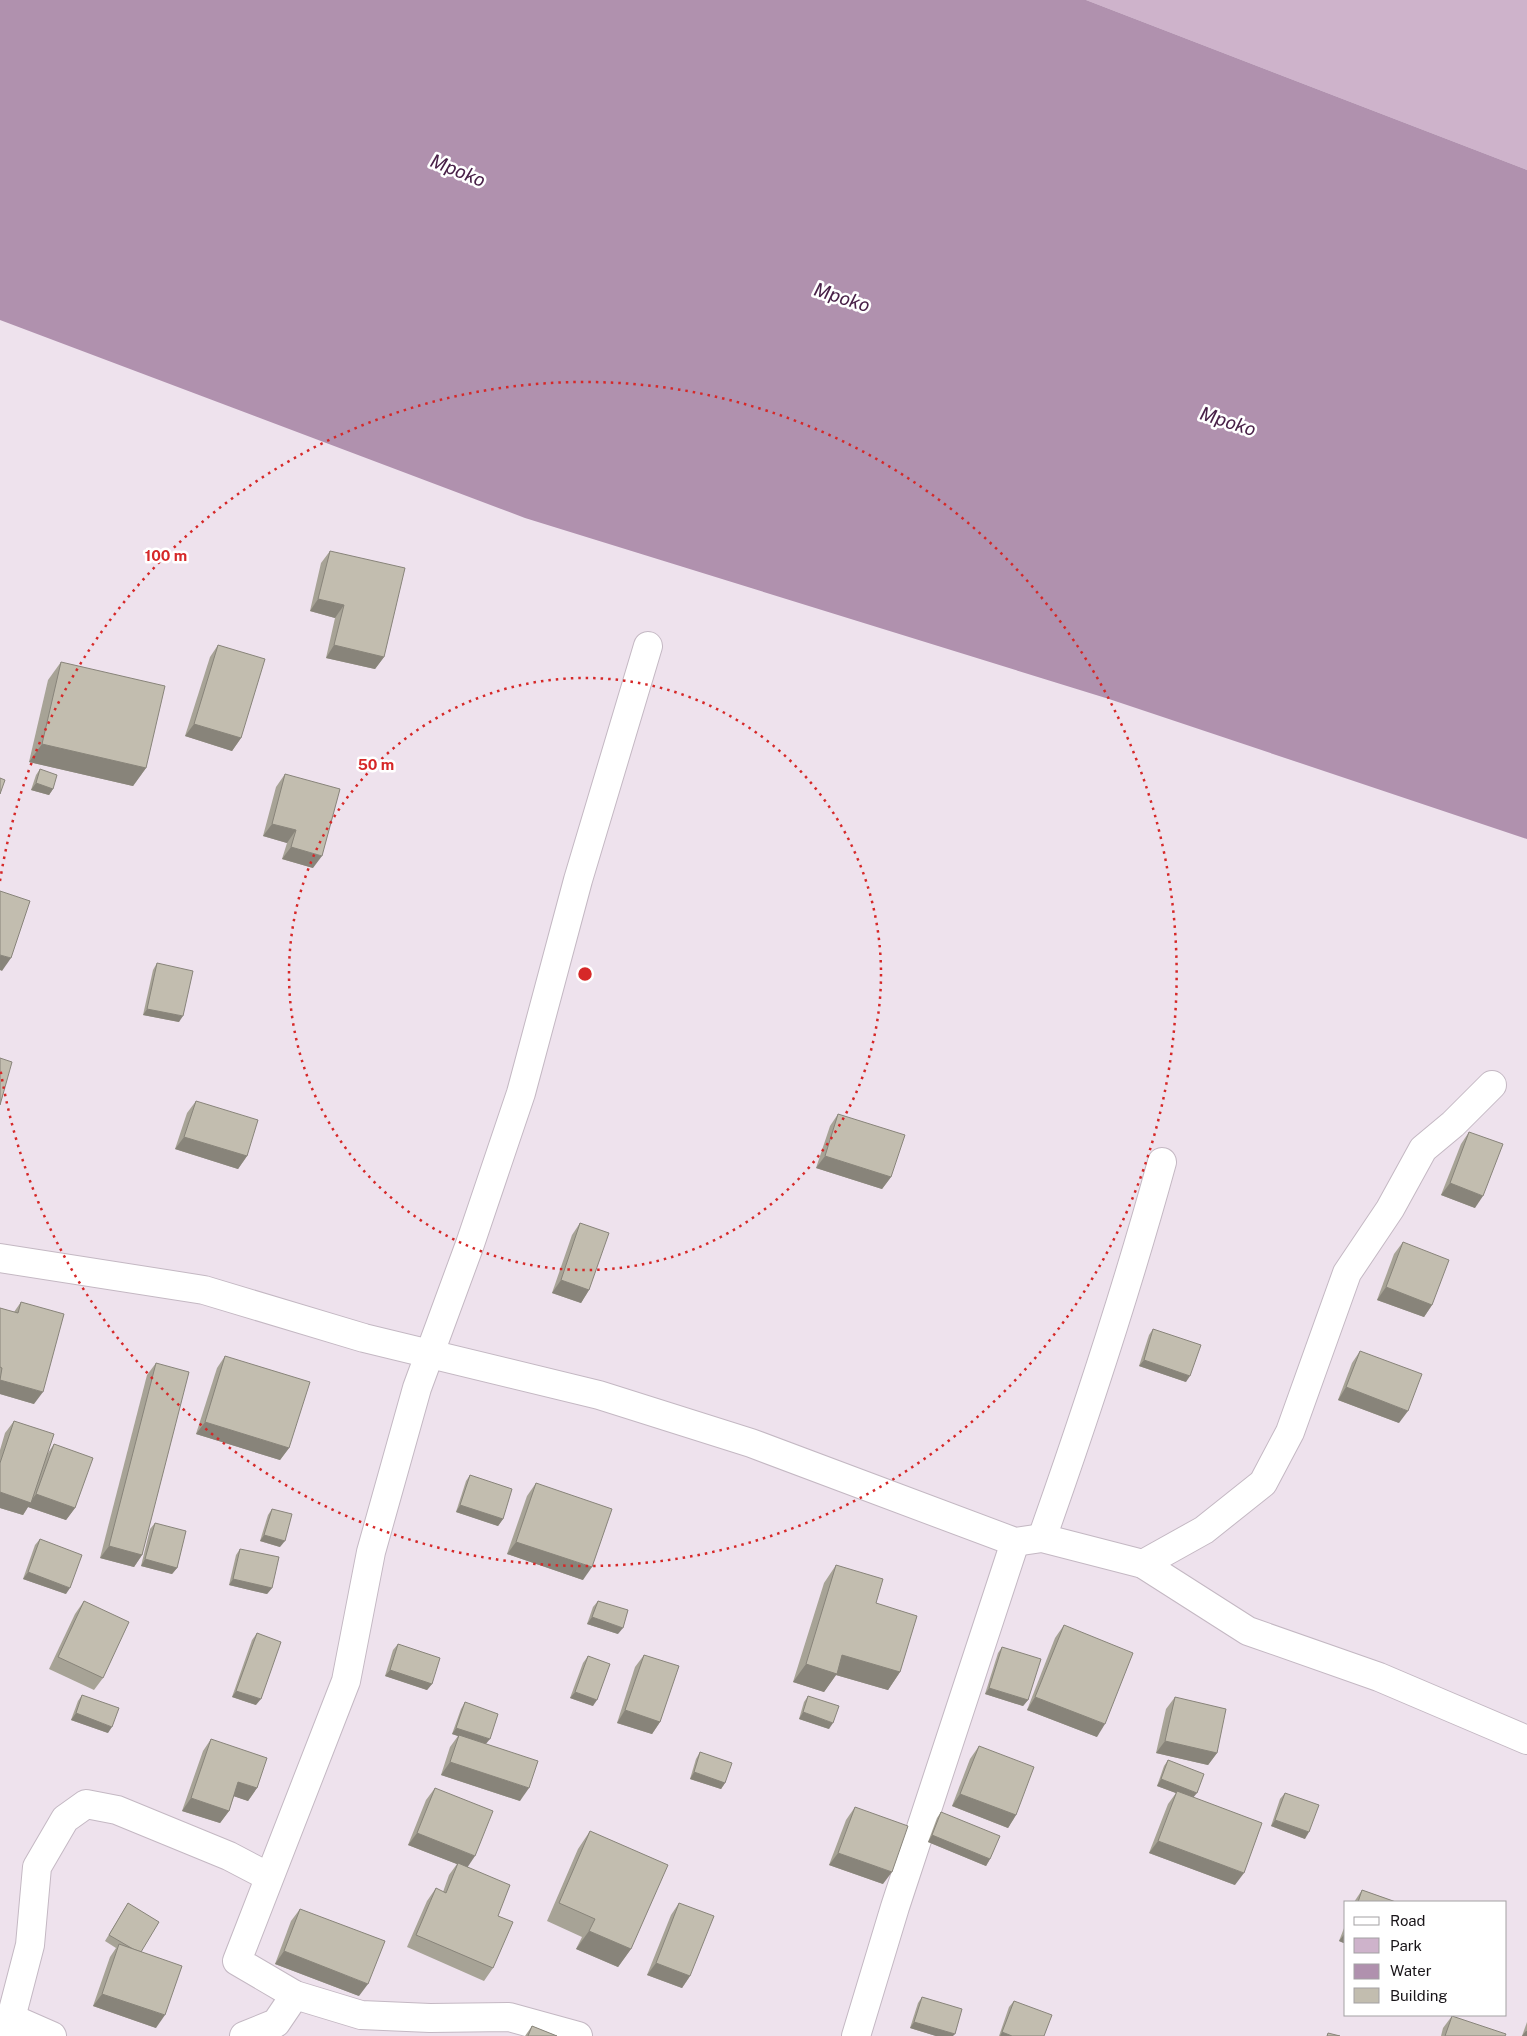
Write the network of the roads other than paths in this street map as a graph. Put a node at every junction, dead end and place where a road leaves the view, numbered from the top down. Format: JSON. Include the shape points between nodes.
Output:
{"nodes":[{"id":1,"x":648,"y":646,"type":"dead end"},
{"id":2,"x":1492,"y":1085,"type":"dead end"},
{"id":3,"x":1162,"y":1162,"type":"dead end"},
{"id":4,"x":0,"y":1258,"type":"edge"},
{"id":5,"x":429,"y":1354,"type":"junction"},
{"id":6,"x":1042,"y":1538,"type":"junction"},
{"id":7,"x":1015,"y":1542,"type":"junction"},
{"id":8,"x":1143,"y":1564,"type":"junction"},
{"id":9,"x":1527,"y":1740,"type":"edge"},
{"id":10,"x":269,"y":1876,"type":"junction"},
{"id":11,"x":295,"y":1995,"type":"junction"},
{"id":12,"x":6,"y":2027,"type":"edge"},
{"id":13,"x":52,"y":2036,"type":"edge"},
{"id":14,"x":244,"y":2036,"type":"edge"},
{"id":15,"x":578,"y":2036,"type":"edge"},
{"id":16,"x":856,"y":2036,"type":"edge"}],
"edges":[{"from":1,"to":5,"type":"street","via":[[578,880],[520,1093]]},
{"from":2,"to":8,"type":"street","via":[[1423,1149],[1390,1209],[1347,1273],[1290,1432],[1263,1482],[1204,1530]]},
{"from":3,"to":6,"type":"street","via":[[1129,1280]]},
{"from":4,"to":5,"type":"street","via":[[204,1290]]},
{"from":5,"to":7,"type":"street","via":[[599,1395],[751,1443]]},
{"from":5,"to":10,"type":"street","via":[[371,1552],[346,1681]]},
{"from":6,"to":7,"type":"street"},
{"from":6,"to":8,"type":"street"},
{"from":7,"to":16,"type":"street"},
{"from":8,"to":9,"type":"street","via":[[1248,1630],[1379,1677]]},
{"from":10,"to":11,"type":"street","via":[[237,1961]]},
{"from":10,"to":12,"type":"street","via":[[117,1810],[86,1804],[65,1819],[37,1867],[30,1945]]},
{"from":11,"to":14,"type":"street","via":[[276,2023]]},
{"from":11,"to":15,"type":"street","via":[[361,2015],[509,2017]]},
{"from":12,"to":13,"type":"street"}]}
